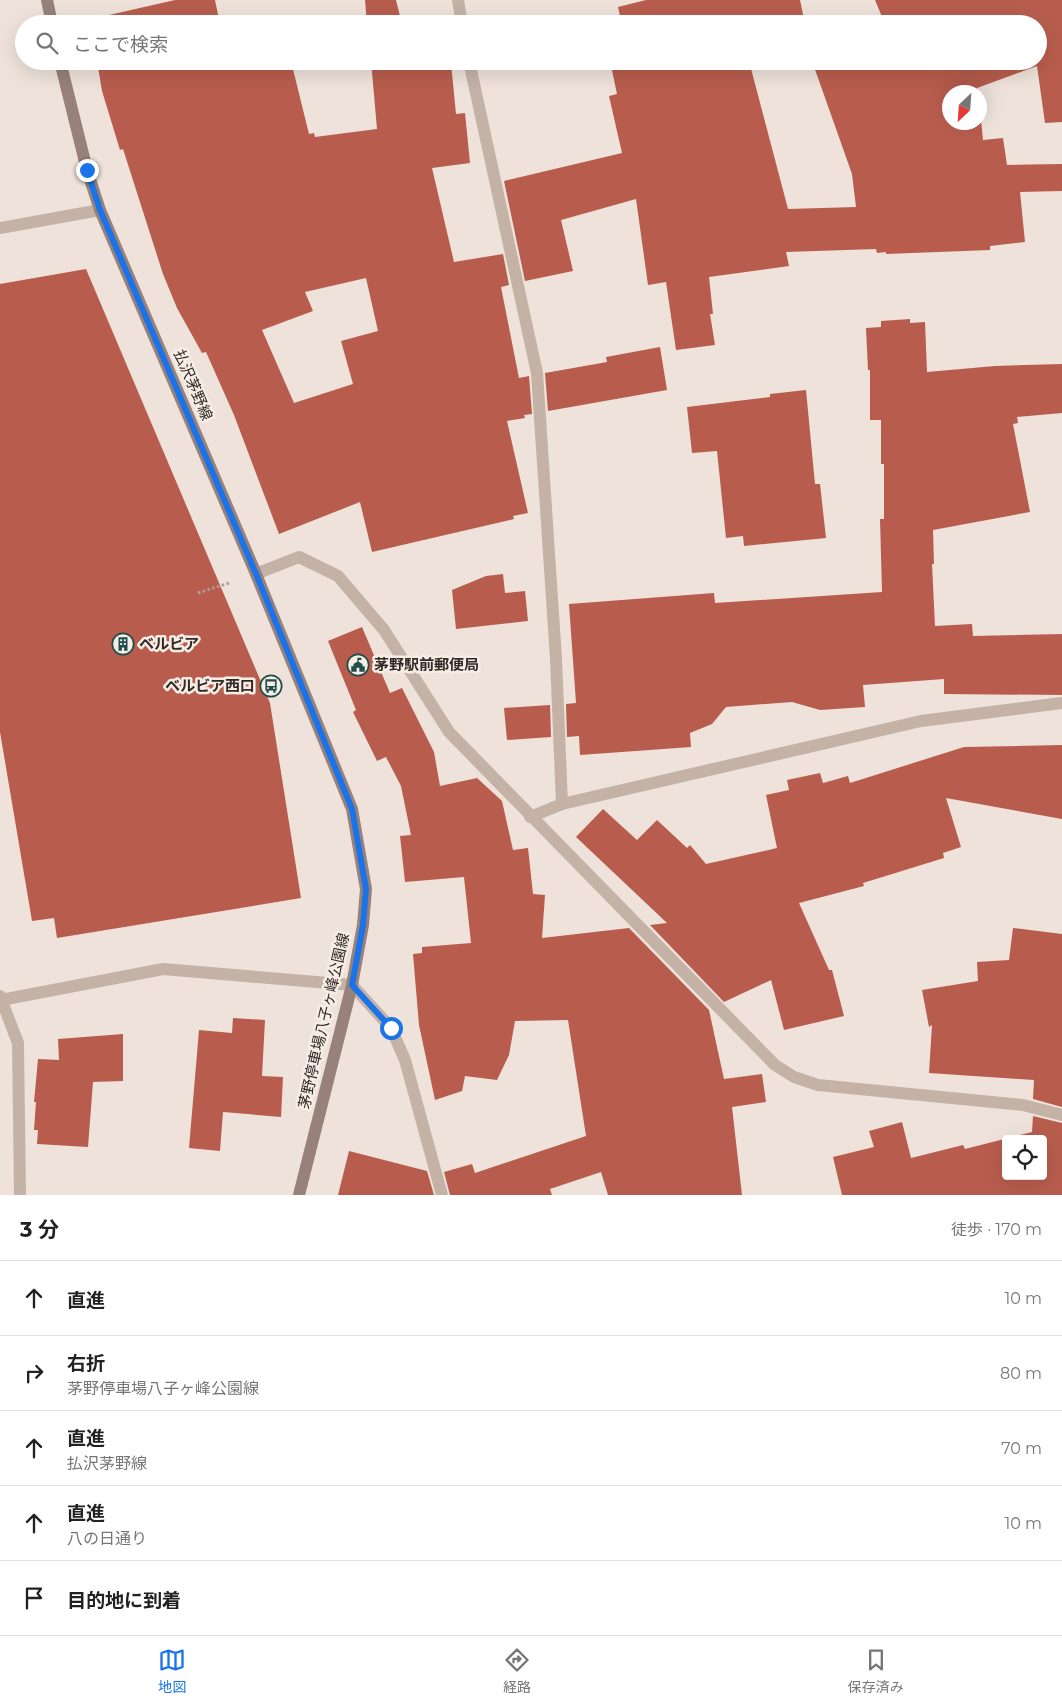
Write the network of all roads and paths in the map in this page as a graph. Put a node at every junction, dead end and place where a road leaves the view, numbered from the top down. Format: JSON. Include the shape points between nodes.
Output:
{"nodes":[{"id":1,"x":47,"y":0,"type":"edge"},
{"id":2,"x":458,"y":0,"type":"edge"},
{"id":3,"x":50,"y":15,"type":"edge"},
{"id":4,"x":460,"y":15,"type":"edge"},
{"id":5,"x":62,"y":70,"type":"edge"},
{"id":6,"x":471,"y":70,"type":"edge"},
{"id":7,"x":100,"y":210,"type":"junction"},
{"id":8,"x":0,"y":228,"type":"edge"},
{"id":9,"x":256,"y":574,"type":"junction"},
{"id":10,"x":230,"y":583,"type":"dead end"},
{"id":11,"x":198,"y":593,"type":"dead end"},
{"id":12,"x":1062,"y":703,"type":"edge"},
{"id":13,"x":562,"y":804,"type":"junction"},
{"id":14,"x":530,"y":817,"type":"junction"},
{"id":15,"x":352,"y":985,"type":"junction"},
{"id":16,"x":0,"y":998,"type":"edge"},
{"id":17,"x":1062,"y":1115,"type":"edge"},
{"id":18,"x":20,"y":1195,"type":"edge"},
{"id":19,"x":299,"y":1195,"type":"edge"},
{"id":20,"x":442,"y":1195,"type":"edge"}],
"edges":[{"from":1,"to":3,"type":"main road"},
{"from":2,"to":4,"type":"street"},
{"from":5,"to":7,"type":"main road","name":"払沢茅野線"},
{"from":6,"to":13,"type":"street","via":[[537,373]]},
{"from":7,"to":8,"type":"street"},
{"from":7,"to":9,"type":"main road","name":"払沢茅野線"},
{"from":9,"to":14,"type":"street","via":[[300,557],[338,576],[384,630],[449,732]]},
{"from":9,"to":15,"type":"main road","name":"茅野停車場八子ヶ峰公園線","via":[[352,809],[366,889]]},
{"from":10,"to":11,"type":"path"},
{"from":12,"to":13,"type":"street","via":[[921,721]]},
{"from":13,"to":14,"type":"street"},
{"from":14,"to":17,"type":"street","via":[[775,1065],[794,1077],[818,1085],[1023,1105]]},
{"from":15,"to":16,"type":"street","via":[[163,969]]},
{"from":15,"to":19,"type":"main road","name":"茅野停車場八子ヶ峰公園線"},
{"from":15,"to":20,"type":"street","via":[[391,1028],[405,1060]]},
{"from":16,"to":18,"type":"street","via":[[18,1043]]}]}
